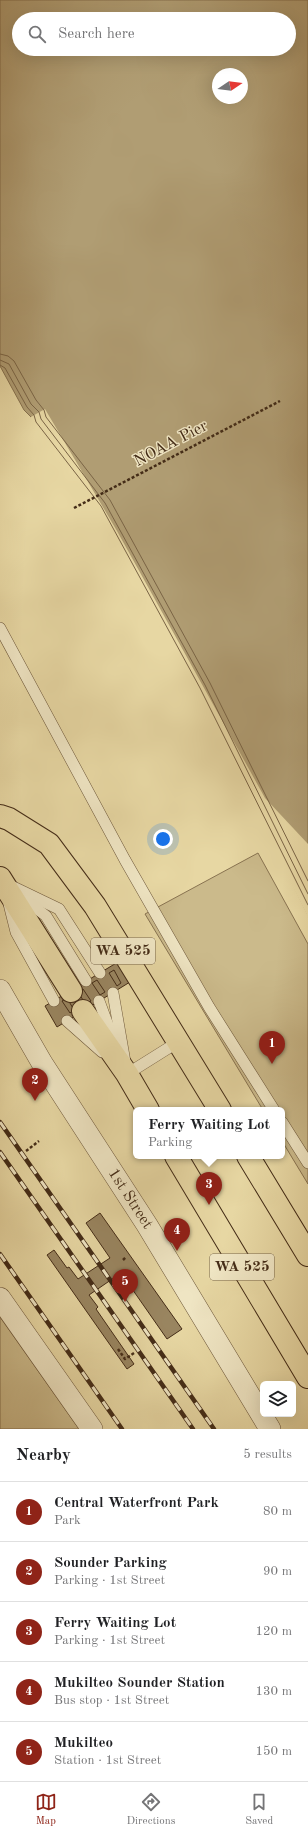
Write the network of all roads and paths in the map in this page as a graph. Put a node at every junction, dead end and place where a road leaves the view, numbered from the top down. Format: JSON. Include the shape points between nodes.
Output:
{"nodes":[{"id":1,"x":280,"y":401,"type":"dead end"},
{"id":2,"x":74,"y":508,"type":"dead end"},
{"id":3,"x":0,"y":628,"type":"edge"},
{"id":4,"x":0,"y":816,"type":"edge"},
{"id":5,"x":2,"y":880,"type":"edge"},
{"id":6,"x":100,"y":973,"type":"dead end"},
{"id":7,"x":0,"y":990,"type":"edge"},
{"id":8,"x":70,"y":991,"type":"dead end"},
{"id":9,"x":113,"y":993,"type":"dead end"},
{"id":10,"x":83,"y":1011,"type":"dead end"},
{"id":11,"x":178,"y":1042,"type":"junction"},
{"id":12,"x":127,"y":1074,"type":"junction"},
{"id":13,"x":146,"y":1107,"type":"edge"},
{"id":14,"x":218,"y":1107,"type":"edge"},
{"id":15,"x":272,"y":1107,"type":"edge"},
{"id":16,"x":285,"y":1127,"type":"edge"},
{"id":17,"x":38,"y":1141,"type":"dead end"},
{"id":18,"x":26,"y":1151,"type":"dead end"},
{"id":19,"x":178,"y":1159,"type":"edge"},
{"id":20,"x":250,"y":1159,"type":"edge"},
{"id":21,"x":308,"y":1163,"type":"edge"},
{"id":22,"x":308,"y":1255,"type":"edge"},
{"id":23,"x":126,"y":1258,"type":"dead end"},
{"id":24,"x":123,"y":1260,"type":"dead end"},
{"id":25,"x":0,"y":1298,"type":"edge"},
{"id":26,"x":118,"y":1349,"type":"dead end"},
{"id":27,"x":134,"y":1353,"type":"dead end"},
{"id":28,"x":308,"y":1377,"type":"edge"},
{"id":29,"x":92,"y":1429,"type":"edge"},
{"id":30,"x":270,"y":1429,"type":"edge"}],
"edges":[{"from":1,"to":2,"type":"path","name":"NOAA Pier"},
{"from":3,"to":15,"type":"lane","via":[[125,860],[209,1007]]},
{"from":4,"to":11,"type":"main road","number":"WA 525","via":[[49,844],[95,906]]},
{"from":5,"to":6,"type":"lane","number":"WA 525","via":[[59,909]]},
{"from":5,"to":8,"type":"main road","number":"WA 525"},
{"from":7,"to":30,"type":"street","name":"1st Street","via":[[42,1063],[148,1225]]},
{"from":9,"to":12,"type":"lane"},
{"from":10,"to":12,"type":"main road"},
{"from":11,"to":12,"type":"lane"},
{"from":11,"to":14,"type":"main road","number":"WA 525"},
{"from":12,"to":13,"type":"main road"},
{"from":16,"to":21,"type":"lane"},
{"from":17,"to":18,"type":"path"},
{"from":19,"to":28,"type":"main road","number":"WA 525"},
{"from":20,"to":22,"type":"main road"},
{"from":23,"to":24,"type":"path","bridge":true},
{"from":25,"to":29,"type":"street"},
{"from":26,"to":27,"type":"path","via":[[125,1359]]}]}
